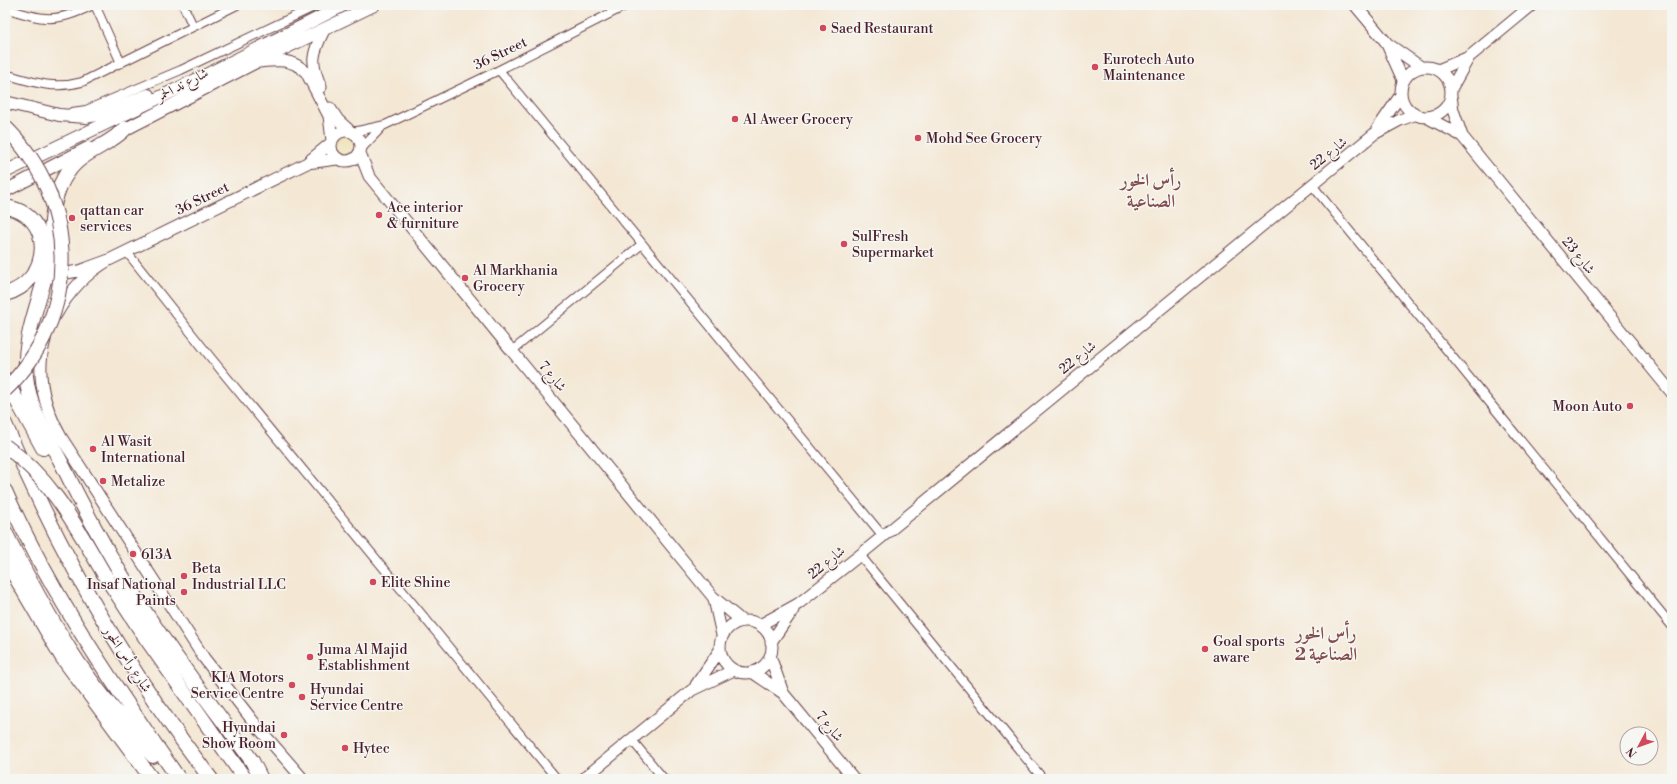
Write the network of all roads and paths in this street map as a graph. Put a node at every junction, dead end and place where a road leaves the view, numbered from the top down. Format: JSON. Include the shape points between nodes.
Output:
{"nodes":[{"id":1,"x":183,"y":5,"type":"edge"},
{"id":2,"x":237,"y":5,"type":"edge"},
{"id":3,"x":318,"y":5,"type":"edge"},
{"id":4,"x":344,"y":5,"type":"edge"},
{"id":5,"x":374,"y":5,"type":"edge"},
{"id":6,"x":627,"y":5,"type":"edge"},
{"id":7,"x":1355,"y":5,"type":"edge"},
{"id":8,"x":1532,"y":5,"type":"edge"},
{"id":9,"x":91,"y":6,"type":"edge"},
{"id":10,"x":5,"y":8,"type":"edge"},
{"id":11,"x":193,"y":26,"type":"junction"},
{"id":12,"x":324,"y":30,"type":"junction"},
{"id":13,"x":1386,"y":42,"type":"junction"},
{"id":14,"x":1469,"y":57,"type":"junction"},
{"id":15,"x":256,"y":62,"type":"junction"},
{"id":16,"x":120,"y":63,"type":"junction"},
{"id":17,"x":1421,"y":67,"type":"junction"},
{"id":18,"x":499,"y":70,"type":"junction"},
{"id":19,"x":1438,"y":70,"type":"junction"},
{"id":20,"x":5,"y":74,"type":"edge"},
{"id":21,"x":204,"y":76,"type":"junction"},
{"id":22,"x":1403,"y":80,"type":"junction"},
{"id":23,"x":1451,"y":92,"type":"junction"},
{"id":24,"x":1400,"y":96,"type":"junction"},
{"id":25,"x":5,"y":102,"type":"edge"},
{"id":26,"x":49,"y":111,"type":"junction"},
{"id":27,"x":1414,"y":115,"type":"junction"},
{"id":28,"x":1428,"y":118,"type":"junction"},
{"id":29,"x":385,"y":125,"type":"junction"},
{"id":30,"x":5,"y":127,"type":"edge"},
{"id":31,"x":126,"y":128,"type":"junction"},
{"id":32,"x":351,"y":131,"type":"junction"},
{"id":33,"x":1374,"y":134,"type":"junction"},
{"id":34,"x":1462,"y":136,"type":"junction"},
{"id":35,"x":331,"y":141,"type":"junction"},
{"id":36,"x":360,"y":151,"type":"junction"},
{"id":37,"x":341,"y":161,"type":"junction"},
{"id":38,"x":307,"y":163,"type":"junction"},
{"id":39,"x":5,"y":172,"type":"edge"},
{"id":40,"x":369,"y":176,"type":"junction"},
{"id":41,"x":1312,"y":185,"type":"junction"},
{"id":42,"x":5,"y":191,"type":"edge"},
{"id":43,"x":5,"y":207,"type":"edge"},
{"id":44,"x":642,"y":244,"type":"junction"},
{"id":45,"x":126,"y":251,"type":"junction"},
{"id":46,"x":109,"y":260,"type":"junction"},
{"id":47,"x":69,"y":293,"type":"junction"},
{"id":48,"x":5,"y":294,"type":"edge"},
{"id":49,"x":513,"y":350,"type":"junction"},
{"id":50,"x":5,"y":379,"type":"edge"},
{"id":51,"x":5,"y":390,"type":"edge"},
{"id":52,"x":1672,"y":393,"type":"edge"},
{"id":53,"x":5,"y":424,"type":"edge"},
{"id":54,"x":5,"y":446,"type":"edge"},
{"id":55,"x":5,"y":491,"type":"edge"},
{"id":56,"x":87,"y":516,"type":"junction"},
{"id":57,"x":5,"y":532,"type":"edge"},
{"id":58,"x":883,"y":536,"type":"junction"},
{"id":59,"x":860,"y":555,"type":"junction"},
{"id":60,"x":5,"y":559,"type":"edge"},
{"id":61,"x":713,"y":597,"type":"junction"},
{"id":62,"x":798,"y":604,"type":"junction"},
{"id":63,"x":742,"y":621,"type":"junction"},
{"id":64,"x":760,"y":625,"type":"junction"},
{"id":65,"x":1672,"y":626,"type":"edge"},
{"id":66,"x":722,"y":635,"type":"junction"},
{"id":67,"x":771,"y":642,"type":"junction"},
{"id":68,"x":720,"y":650,"type":"junction"},
{"id":69,"x":770,"y":656,"type":"junction"},
{"id":70,"x":734,"y":670,"type":"junction"},
{"id":71,"x":752,"y":672,"type":"junction"},
{"id":72,"x":692,"y":690,"type":"junction"},
{"id":73,"x":783,"y":693,"type":"junction"},
{"id":74,"x":631,"y":739,"type":"junction"},
{"id":75,"x":252,"y":762,"type":"junction"},
{"id":76,"x":152,"y":779,"type":"edge"},
{"id":77,"x":173,"y":779,"type":"edge"},
{"id":78,"x":179,"y":779,"type":"edge"},
{"id":79,"x":211,"y":779,"type":"edge"},
{"id":80,"x":245,"y":779,"type":"edge"},
{"id":81,"x":261,"y":779,"type":"edge"},
{"id":82,"x":269,"y":779,"type":"edge"},
{"id":83,"x":303,"y":779,"type":"edge"},
{"id":84,"x":557,"y":779,"type":"edge"},
{"id":85,"x":583,"y":779,"type":"edge"},
{"id":86,"x":664,"y":779,"type":"edge"},
{"id":87,"x":854,"y":779,"type":"edge"},
{"id":88,"x":1043,"y":779,"type":"edge"}],
"edges":[{"from":1,"to":11,"type":"street"},
{"from":2,"to":11,"type":"street"},
{"from":3,"to":26,"type":"street","via":[[181,70],[86,110]]},
{"from":4,"to":21,"type":"main road","name":"شارع ند الحمر"},
{"from":5,"to":12,"type":"main road","name":"شارع ند الحمر"},
{"from":6,"to":18,"type":"street","name":"36 Street"},
{"from":7,"to":13,"type":"street"},
{"from":8,"to":14,"type":"street"},
{"from":9,"to":10,"type":"street","via":[[69,16],[50,19]]},
{"from":9,"to":16,"type":"street"},
{"from":11,"to":16,"type":"street"},
{"from":12,"to":15,"type":"main road","name":"شارع ند الحمر"},
{"from":12,"to":32,"type":"street","via":[[314,52],[314,71],[333,114]]},
{"from":13,"to":17,"type":"street"},
{"from":13,"to":22,"type":"street"},
{"from":14,"to":19,"type":"street"},
{"from":14,"to":23,"type":"street"},
{"from":15,"to":31,"type":"main road","name":"شارع ند الحمر"},
{"from":15,"to":35,"type":"street","via":[[286,60],[306,72],[329,116]]},
{"from":16,"to":20,"type":"street","via":[[82,82],[60,87],[37,84]]},
{"from":17,"to":19,"type":"street","via":[[1433,67]]},
{"from":17,"to":22,"type":"street","via":[[1407,74]]},
{"from":18,"to":29,"type":"street","name":"36 Street"},
{"from":18,"to":44,"type":"street"},
{"from":19,"to":23,"type":"street","via":[[1449,81]]},
{"from":21,"to":26,"type":"main road","via":[[177,83],[96,115],[72,117]]},
{"from":21,"to":39,"type":"main road","name":"شارع ند الحمر"},
{"from":22,"to":24,"type":"street"},
{"from":23,"to":28,"type":"street","via":[[1447,107],[1439,114]]},
{"from":23,"to":34,"type":"street","name":"شارع 23"},
{"from":24,"to":27,"type":"street","via":[[1405,107]]},
{"from":24,"to":33,"type":"street","name":"شارع 22"},
{"from":25,"to":26,"type":"main road"},
{"from":27,"to":28,"type":"street"},
{"from":27,"to":33,"type":"street","name":"شارع 22"},
{"from":28,"to":34,"type":"street","name":"شارع 23"},
{"from":29,"to":32,"type":"street","name":"36 Street"},
{"from":29,"to":36,"type":"street","name":"36 Street"},
{"from":30,"to":51,"type":"highway","bridge":true,"via":[[24,149],[46,185],[58,221],[62,254],[59,292],[49,327],[27,365]]},
{"from":31,"to":42,"type":"main road","name":"شارع ند الحمر"},
{"from":31,"to":56,"type":"highway","via":[[116,138],[81,157],[60,184],[53,208],[47,270],[27,341],[26,376],[31,401]]},
{"from":32,"to":35,"type":"street","via":[[338,132]]},
{"from":32,"to":36,"type":"street","via":[[360,139]]},
{"from":33,"to":41,"type":"street","name":"شارع 22"},
{"from":34,"to":52,"type":"street","name":"شارع 23"},
{"from":35,"to":37,"type":"street","via":[[333,154]]},
{"from":35,"to":38,"type":"street","name":"36 Street"},
{"from":36,"to":37,"type":"street","via":[[356,157]]},
{"from":36,"to":40,"type":"street","name":"شارع 7"},
{"from":37,"to":38,"type":"street","name":"36 Street"},
{"from":37,"to":40,"type":"street","name":"شارع 7"},
{"from":38,"to":45,"type":"street","name":"36 Street"},
{"from":40,"to":49,"type":"street","name":"شارع 7"},
{"from":41,"to":58,"type":"street","name":"شارع 22"},
{"from":41,"to":65,"type":"street"},
{"from":43,"to":48,"type":"highway","via":[[18,210],[32,221],[40,237],[42,252],[33,276],[21,288]]},
{"from":44,"to":49,"type":"street"},
{"from":44,"to":58,"type":"street"},
{"from":45,"to":46,"type":"street","name":"36 Street"},
{"from":45,"to":84,"type":"street"},
{"from":46,"to":47,"type":"street","via":[[89,273]]},
{"from":46,"to":47,"type":"street","via":[[79,271],[57,275],[53,288],[60,294]]},
{"from":47,"to":83,"type":"street","via":[[50,327],[40,360],[42,389],[51,418],[204,658],[256,725]]},
{"from":49,"to":61,"type":"street","name":"شارع 7"},
{"from":50,"to":56,"type":"highway","via":[[58,474]]},
{"from":53,"to":79,"type":"highway","name":"شارع رأس الخور","via":[[34,493],[88,596],[162,712]]},
{"from":54,"to":80,"type":"highway","bridge":true,"via":[[34,469],[58,497],[145,637]]},
{"from":55,"to":78,"type":"highway","name":"شارع رأس الخور","via":[[28,539],[72,617]]},
{"from":56,"to":75,"type":"highway","via":[[149,617]]},
{"from":57,"to":77,"type":"highway","via":[[29,579],[81,667],[110,706]]},
{"from":58,"to":59,"type":"street","name":"شارع 22"},
{"from":59,"to":62,"type":"street","name":"شارع 22"},
{"from":59,"to":88,"type":"street"},
{"from":60,"to":76,"type":"highway","via":[[68,667]]},
{"from":61,"to":63,"type":"street"},
{"from":61,"to":66,"type":"street"},
{"from":62,"to":64,"type":"street","name":"شارع 22"},
{"from":62,"to":67,"type":"street","name":"شارع 22"},
{"from":63,"to":64,"type":"street"},
{"from":63,"to":66,"type":"street","via":[[727,628]]},
{"from":64,"to":67,"type":"street"},
{"from":66,"to":68,"type":"street"},
{"from":67,"to":69,"type":"street"},
{"from":68,"to":70,"type":"street","via":[[727,665]]},
{"from":68,"to":72,"type":"street"},
{"from":69,"to":71,"type":"street","via":[[760,669]]},
{"from":69,"to":73,"type":"street","name":"شارع 7"},
{"from":70,"to":71,"type":"street"},
{"from":70,"to":72,"type":"street"},
{"from":71,"to":73,"type":"street","name":"شارع 7"},
{"from":72,"to":74,"type":"street"},
{"from":73,"to":87,"type":"street","name":"شارع 7"},
{"from":74,"to":85,"type":"street"},
{"from":74,"to":86,"type":"street"},
{"from":75,"to":81,"type":"highway"},
{"from":75,"to":82,"type":"highway"}]}
